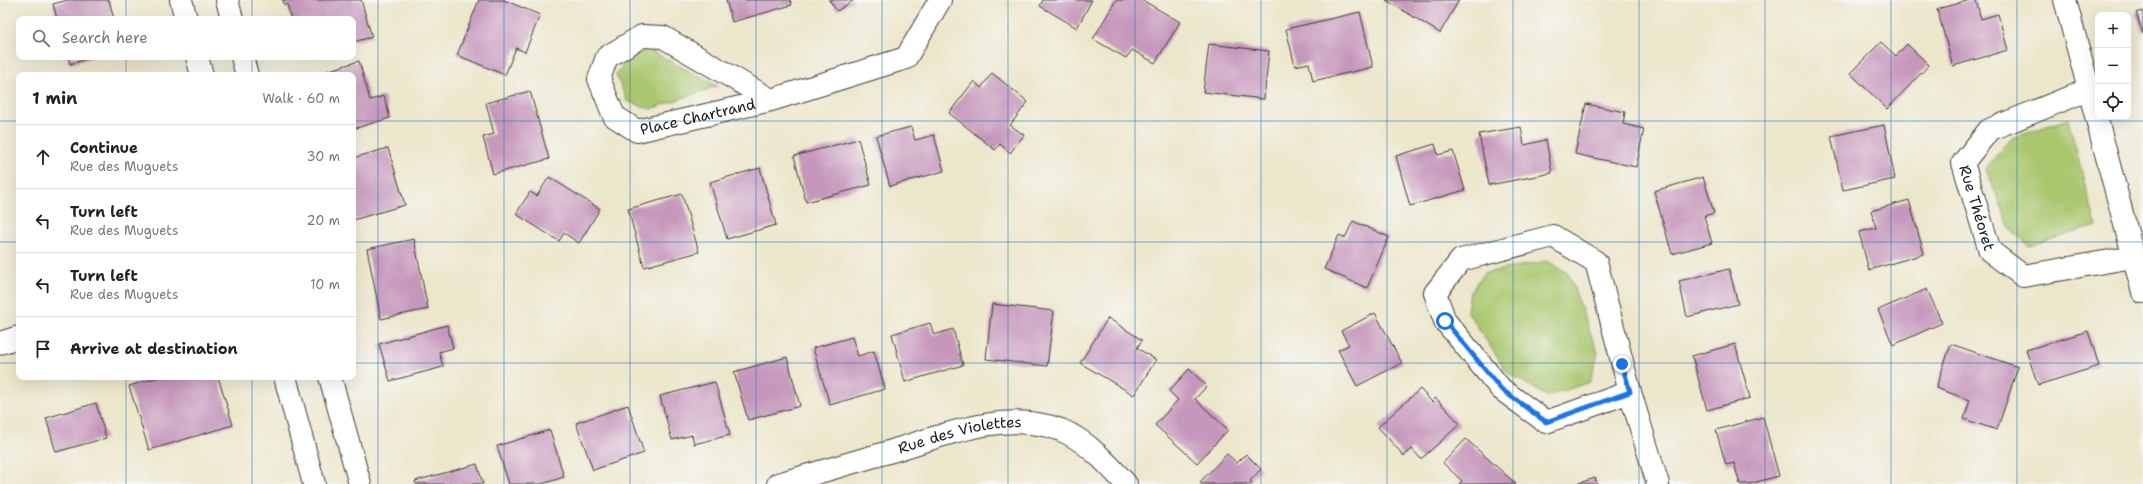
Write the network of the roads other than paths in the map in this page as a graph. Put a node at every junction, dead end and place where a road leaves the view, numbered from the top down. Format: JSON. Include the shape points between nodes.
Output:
{"nodes":[{"id":1,"x":181,"y":0,"type":"edge"},
{"id":2,"x":226,"y":0,"type":"edge"},
{"id":3,"x":940,"y":0,"type":"edge"},
{"id":4,"x":2065,"y":0,"type":"edge"},
{"id":5,"x":185,"y":16,"type":"edge"},
{"id":6,"x":231,"y":16,"type":"edge"},
{"id":7,"x":198,"y":60,"type":"edge"},
{"id":8,"x":243,"y":60,"type":"edge"},
{"id":9,"x":201,"y":72,"type":"edge"},
{"id":10,"x":246,"y":72,"type":"edge"},
{"id":11,"x":2090,"y":89,"type":"junction"},
{"id":12,"x":771,"y":100,"type":"junction"},
{"id":13,"x":2133,"y":257,"type":"junction"},
{"id":14,"x":2143,"y":292,"type":"edge"},
{"id":15,"x":16,"y":338,"type":"edge"},
{"id":16,"x":0,"y":343,"type":"edge"},
{"id":17,"x":286,"y":380,"type":"edge"},
{"id":18,"x":331,"y":380,"type":"edge"},
{"id":19,"x":1630,"y":392,"type":"junction"},
{"id":20,"x":314,"y":484,"type":"edge"},
{"id":21,"x":360,"y":484,"type":"edge"},
{"id":22,"x":778,"y":484,"type":"edge"},
{"id":23,"x":1126,"y":484,"type":"edge"},
{"id":24,"x":1658,"y":484,"type":"edge"}],
"edges":[{"from":1,"to":5,"type":"street"},
{"from":2,"to":6,"type":"street"},
{"from":3,"to":12,"type":"street","name":"Place Chartrand","via":[[906,58]]},
{"from":4,"to":11,"type":"street"},
{"from":7,"to":9,"type":"street"},
{"from":8,"to":10,"type":"street"},
{"from":11,"to":13,"type":"street"},
{"from":11,"to":13,"type":"street","name":"Rue Théoret","via":[[1989,130],[1963,163],[1990,251],[2023,276]]},
{"from":12,"to":12,"type":"street","name":"Place Chartrand","via":[[663,37],[642,36],[607,57],[599,79],[614,116],[637,131]]},
{"from":13,"to":14,"type":"street"},
{"from":15,"to":16,"type":"street"},
{"from":17,"to":20,"type":"street"},
{"from":18,"to":21,"type":"street"},
{"from":19,"to":19,"type":"street","via":[[1596,262],[1553,236],[1461,260],[1435,293],[1445,321],[1501,389],[1546,422]]},
{"from":19,"to":24,"type":"street"},
{"from":22,"to":23,"type":"street","name":"Rue des Violettes","via":[[965,429],[999,423],[1026,423],[1048,426],[1075,438],[1093,451]]}]}
